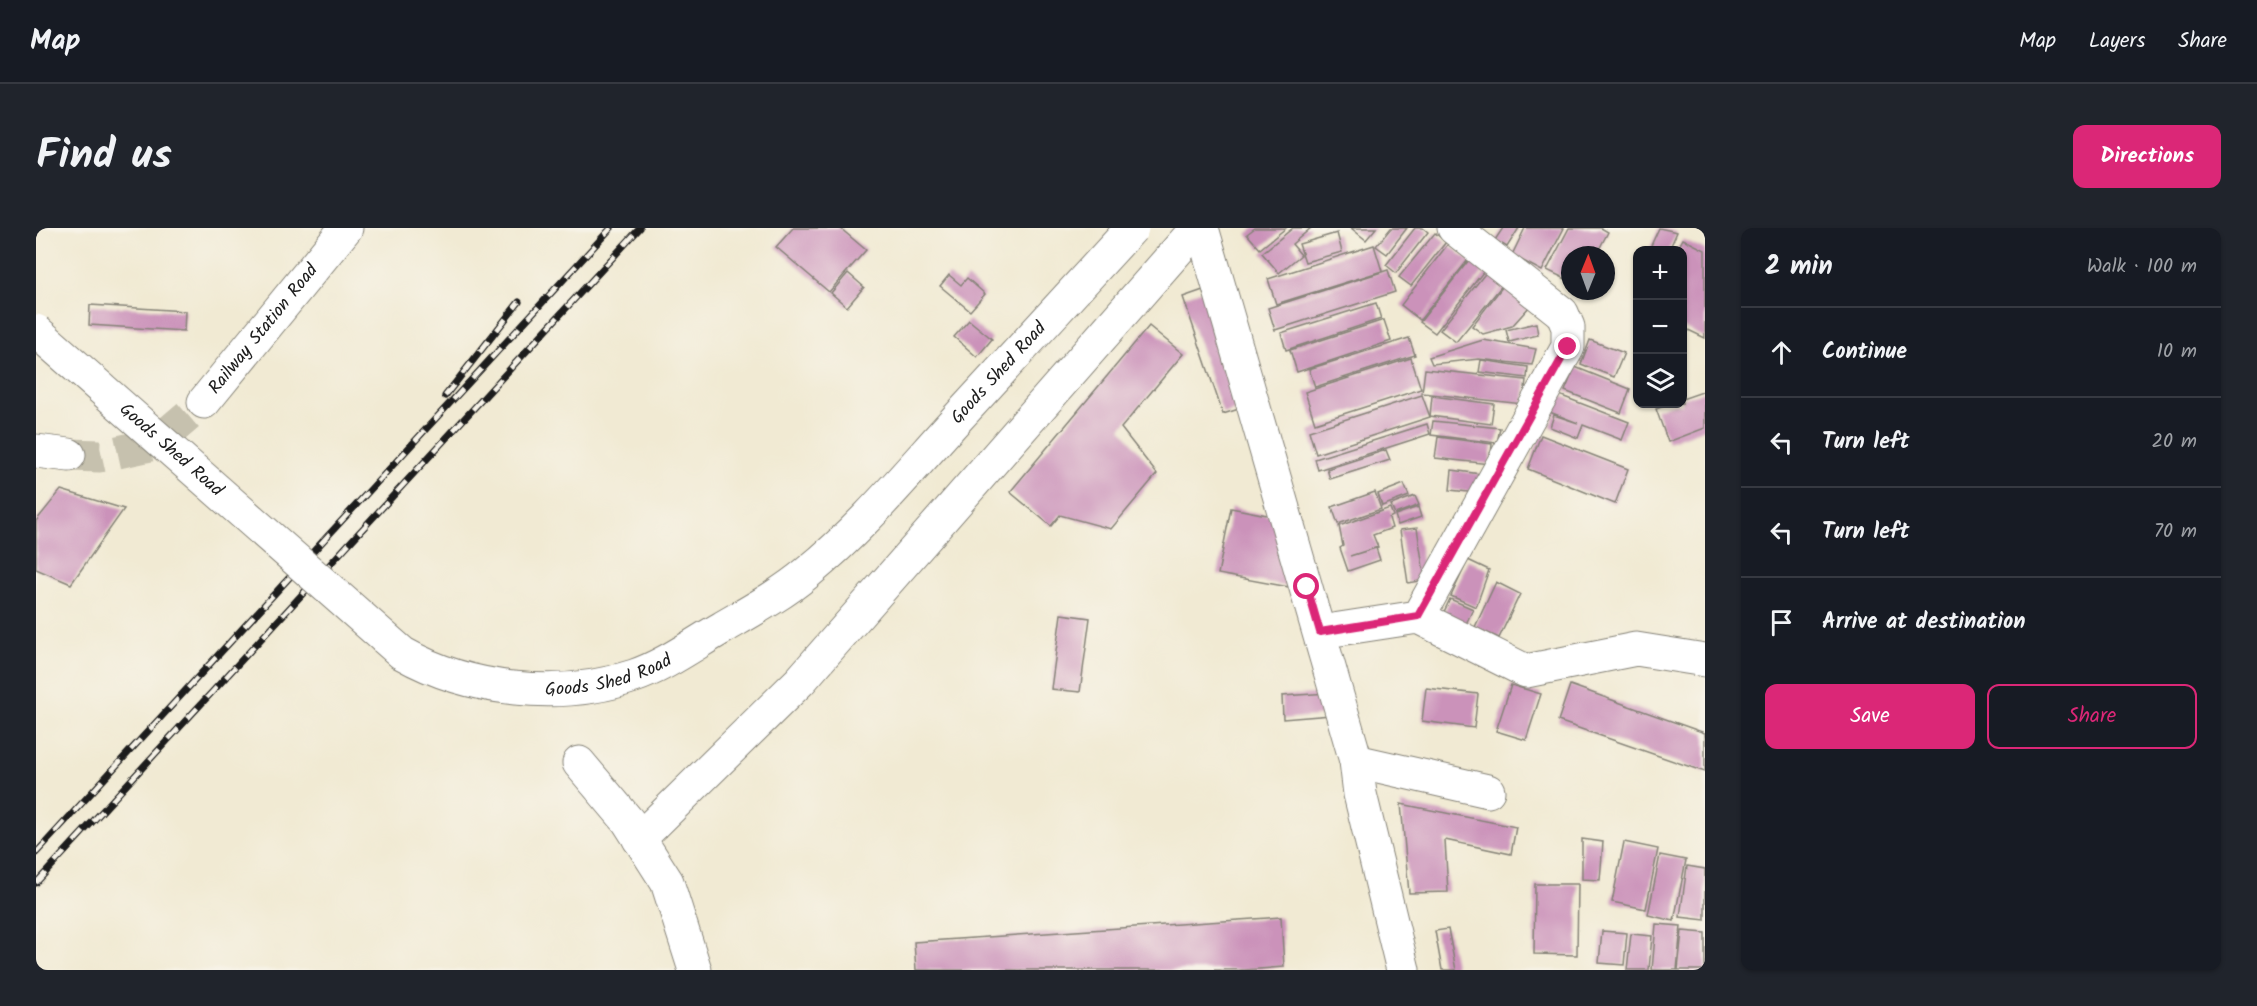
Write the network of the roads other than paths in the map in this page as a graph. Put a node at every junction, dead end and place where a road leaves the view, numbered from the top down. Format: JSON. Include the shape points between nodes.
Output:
{"nodes":[{"id":1,"x":346,"y":228,"type":"edge"},
{"id":2,"x":1131,"y":228,"type":"edge"},
{"id":3,"x":1197,"y":228,"type":"edge"},
{"id":4,"x":1202,"y":228,"type":"edge"},
{"id":5,"x":1454,"y":228,"type":"edge"},
{"id":6,"x":36,"y":331,"type":"edge"},
{"id":7,"x":204,"y":402,"type":"tunnel mouth"},
{"id":8,"x":36,"y":451,"type":"edge"},
{"id":9,"x":69,"y":455,"type":"tunnel mouth"},
{"id":10,"x":1418,"y":616,"type":"junction"},
{"id":11,"x":1320,"y":632,"type":"junction"},
{"id":12,"x":1705,"y":660,"type":"edge"},
{"id":13,"x":1356,"y":761,"type":"junction"},
{"id":14,"x":579,"y":763,"type":"dead end"},
{"id":15,"x":1488,"y":791,"type":"dead end"},
{"id":16,"x":639,"y":839,"type":"junction"},
{"id":17,"x":695,"y":970,"type":"edge"},
{"id":18,"x":1403,"y":970,"type":"edge"}],
"edges":[{"from":1,"to":7,"type":"street","name":"Railway Station Road"},
{"from":2,"to":6,"type":"street","name":"Goods Shed Road","bridge":true,"via":[[870,514],[806,574],[654,666],[634,676],[586,686],[491,685],[429,668],[402,653]]},
{"from":3,"to":16,"type":"street","via":[[800,681]]},
{"from":4,"to":11,"type":"street"},
{"from":5,"to":10,"type":"street","via":[[1562,313],[1568,327],[1568,347]]},
{"from":8,"to":9,"type":"street"},
{"from":10,"to":11,"type":"street"},
{"from":10,"to":12,"type":"street","via":[[1526,671],[1636,649]]},
{"from":11,"to":13,"type":"street"},
{"from":13,"to":15,"type":"street"},
{"from":13,"to":18,"type":"street","via":[[1360,794]]},
{"from":14,"to":16,"type":"street"},
{"from":16,"to":17,"type":"street","via":[[667,882]]}]}
